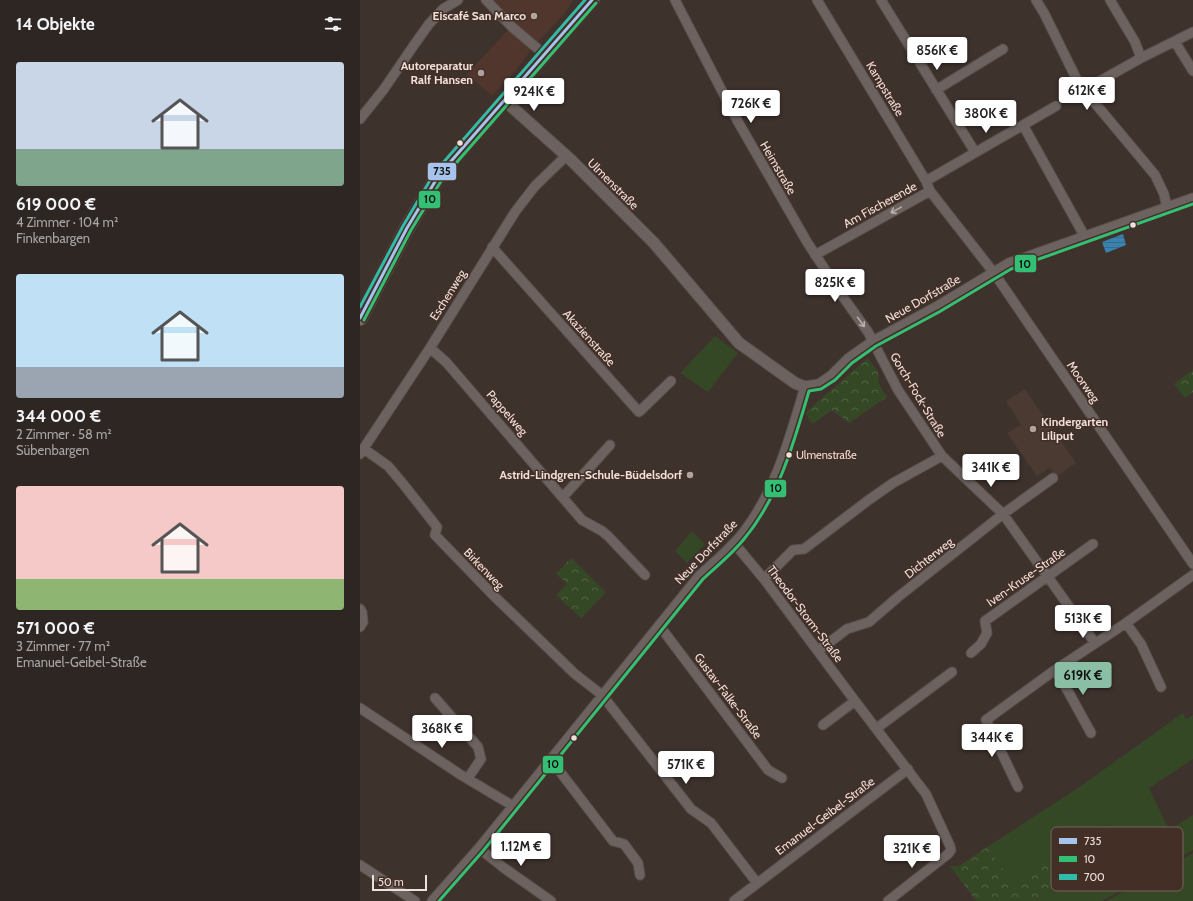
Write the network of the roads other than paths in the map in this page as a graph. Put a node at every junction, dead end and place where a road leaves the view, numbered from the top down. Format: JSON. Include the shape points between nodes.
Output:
{"nodes":[{"id":1,"x":458,"y":0,"type":"edge"},
{"id":2,"x":486,"y":0,"type":"edge"},
{"id":3,"x":592,"y":0,"type":"edge"},
{"id":4,"x":675,"y":0,"type":"edge"},
{"id":5,"x":818,"y":0,"type":"edge"},
{"id":6,"x":881,"y":0,"type":"edge"},
{"id":7,"x":1036,"y":0,"type":"edge"},
{"id":8,"x":1110,"y":0,"type":"edge"},
{"id":9,"x":1193,"y":32,"type":"edge"},
{"id":10,"x":1175,"y":42,"type":"junction"},
{"id":11,"x":1003,"y":49,"type":"dead end"},
{"id":12,"x":544,"y":54,"type":"junction"},
{"id":13,"x":1141,"y":58,"type":"junction"},
{"id":14,"x":1193,"y":71,"type":"edge"},
{"id":15,"x":936,"y":90,"type":"junction"},
{"id":16,"x":1084,"y":90,"type":"junction"},
{"id":17,"x":504,"y":100,"type":"junction"},
{"id":18,"x":1056,"y":106,"type":"dead end"},
{"id":19,"x":360,"y":119,"type":"edge"},
{"id":20,"x":1023,"y":125,"type":"junction"},
{"id":21,"x":975,"y":152,"type":"junction"},
{"id":22,"x":566,"y":156,"type":"junction"},
{"id":23,"x":926,"y":181,"type":"junction"},
{"id":24,"x":930,"y":191,"type":"junction"},
{"id":25,"x":1193,"y":199,"type":"edge"},
{"id":26,"x":1167,"y":208,"type":"junction"},
{"id":27,"x":1085,"y":237,"type":"junction"},
{"id":28,"x":492,"y":247,"type":"junction"},
{"id":29,"x":815,"y":255,"type":"junction"},
{"id":30,"x":994,"y":273,"type":"junction"},
{"id":31,"x":360,"y":318,"type":"edge"},
{"id":32,"x":873,"y":342,"type":"junction"},
{"id":33,"x":430,"y":348,"type":"junction"},
{"id":34,"x":671,"y":381,"type":"dead end"},
{"id":35,"x":805,"y":387,"type":"junction"},
{"id":36,"x":610,"y":445,"type":"dead end"},
{"id":37,"x":362,"y":452,"type":"edge"},
{"id":38,"x":942,"y":456,"type":"junction"},
{"id":39,"x":1053,"y":478,"type":"dead end"},
{"id":40,"x":563,"y":496,"type":"junction"},
{"id":41,"x":1003,"y":514,"type":"junction"},
{"id":42,"x":734,"y":543,"type":"junction"},
{"id":43,"x":1093,"y":544,"type":"dead end"},
{"id":44,"x":1193,"y":564,"type":"edge"},
{"id":45,"x":645,"y":575,"type":"dead end"},
{"id":46,"x":1193,"y":575,"type":"edge"},
{"id":47,"x":1048,"y":576,"type":"junction"},
{"id":48,"x":764,"y":578,"type":"junction"},
{"id":49,"x":360,"y":609,"type":"edge"},
{"id":50,"x":1126,"y":623,"type":"junction"},
{"id":51,"x":659,"y":625,"type":"junction"},
{"id":52,"x":360,"y":627,"type":"edge"},
{"id":53,"x":1095,"y":643,"type":"junction"},
{"id":54,"x":818,"y":652,"type":"junction"},
{"id":55,"x":971,"y":653,"type":"dead end"},
{"id":56,"x":1054,"y":670,"type":"junction"},
{"id":57,"x":952,"y":672,"type":"dead end"},
{"id":58,"x":1161,"y":687,"type":"dead end"},
{"id":59,"x":602,"y":695,"type":"junction"},
{"id":60,"x":435,"y":698,"type":"dead end"},
{"id":61,"x":855,"y":700,"type":"junction"},
{"id":62,"x":360,"y":708,"type":"edge"},
{"id":63,"x":823,"y":725,"type":"dead end"},
{"id":64,"x":877,"y":728,"type":"junction"},
{"id":65,"x":1090,"y":733,"type":"dead end"},
{"id":66,"x":550,"y":760,"type":"junction"},
{"id":67,"x":908,"y":769,"type":"junction"},
{"id":68,"x":468,"y":778,"type":"junction"},
{"id":69,"x":782,"y":778,"type":"dead end"},
{"id":70,"x":1018,"y":787,"type":"dead end"},
{"id":71,"x":513,"y":806,"type":"junction"},
{"id":72,"x":479,"y":848,"type":"junction"},
{"id":73,"x":360,"y":865,"type":"edge"},
{"id":74,"x":640,"y":875,"type":"dead end"},
{"id":75,"x":757,"y":883,"type":"junction"},
{"id":76,"x":546,"y":900,"type":"edge"},
{"id":77,"x":416,"y":901,"type":"edge"},
{"id":78,"x":432,"y":901,"type":"edge"},
{"id":79,"x":734,"y":901,"type":"edge"},
{"id":80,"x":888,"y":901,"type":"edge"}],
"edges":[{"from":1,"to":19,"type":"street","via":[[429,24],[384,90]]},
{"from":2,"to":12,"type":"street","via":[[512,27]]},
{"from":3,"to":12,"type":"main road"},
{"from":4,"to":29,"type":"street","name":"Heimstraße","via":[[737,120]]},
{"from":5,"to":23,"type":"street","name":"Kampstraße"},
{"from":6,"to":15,"type":"street"},
{"from":7,"to":16,"type":"street"},
{"from":8,"to":13,"type":"street","via":[[1135,42]]},
{"from":9,"to":10,"type":"street"},
{"from":10,"to":13,"type":"street"},
{"from":10,"to":14,"type":"street"},
{"from":11,"to":15,"type":"street"},
{"from":12,"to":17,"type":"main road"},
{"from":13,"to":16,"type":"street"},
{"from":15,"to":21,"type":"street"},
{"from":16,"to":26,"type":"street","via":[[1154,175],[1164,194]]},
{"from":17,"to":22,"type":"street","name":"Ulmenstraße"},
{"from":17,"to":31,"type":"main road","via":[[439,174],[407,228]]},
{"from":18,"to":20,"type":"street"},
{"from":20,"to":21,"type":"street"},
{"from":20,"to":27,"type":"street"},
{"from":21,"to":23,"type":"street"},
{"from":22,"to":28,"type":"street","name":"Eschenweg","via":[[535,186]]},
{"from":22,"to":35,"type":"street","name":"Ulmenstraße","via":[[654,243],[739,343]]},
{"from":23,"to":24,"type":"street","name":"Kampstraße"},
{"from":24,"to":29,"type":"street","name":"Am Fischerende","one_way":true},
{"from":24,"to":30,"type":"street","name":"Am Fischerende"},
{"from":25,"to":26,"type":"street","name":"Neue Dorfstraße"},
{"from":26,"to":27,"type":"street","name":"Neue Dorfstraße"},
{"from":27,"to":30,"type":"street","name":"Neue Dorfstraße","via":[[1010,264]]},
{"from":28,"to":33,"type":"street","name":"Eschenweg"},
{"from":28,"to":34,"type":"street","name":"Akazienstraße","via":[[639,412]]},
{"from":29,"to":32,"type":"street","name":"Heimstraße","one_way":true},
{"from":30,"to":32,"type":"street","name":"Neue Dorfstraße"},
{"from":30,"to":44,"type":"street","name":"Moorweg"},
{"from":32,"to":35,"type":"street","name":"Neue Dorfstraße","via":[[819,385]]},
{"from":32,"to":38,"type":"street","name":"Gorch-Fock-Straße","via":[[898,390]]},
{"from":33,"to":37,"type":"street","name":"Eschenweg"},
{"from":33,"to":40,"type":"street","name":"Pappelweg","via":[[446,362]]},
{"from":35,"to":42,"type":"street","name":"Neue Dorfstraße","via":[[781,463],[765,500],[746,530]]},
{"from":36,"to":40,"type":"street"},
{"from":37,"to":59,"type":"street","name":"Birkenweg","via":[[388,466],[436,527],[435,535],[570,669]]},
{"from":38,"to":41,"type":"street","name":"Gorch-Fock-Straße"},
{"from":38,"to":48,"type":"street","via":[[893,483],[804,549],[793,550]]},
{"from":39,"to":41,"type":"street","name":"Dichterweg"},
{"from":40,"to":45,"type":"street","name":"Pappelweg","via":[[582,520],[608,536]]},
{"from":41,"to":47,"type":"street","name":"Gorch-Fock-Straße"},
{"from":41,"to":54,"type":"street","name":"Dichterweg","via":[[869,622],[847,629]]},
{"from":42,"to":48,"type":"street","name":"Theodor-Storm-Straße"},
{"from":42,"to":51,"type":"street","name":"Neue Dorfstraße","via":[[699,576]]},
{"from":43,"to":47,"type":"street","name":"Iven-Kruse-Straße"},
{"from":46,"to":50,"type":"street"},
{"from":47,"to":53,"type":"street","name":"Gorch-Fock-Straße"},
{"from":47,"to":55,"type":"street","name":"Iven-Kruse-Straße","via":[[985,621],[987,633],[981,644]]},
{"from":48,"to":54,"type":"street","name":"Theodor-Storm-Straße"},
{"from":49,"to":52,"type":"street","via":[[363,622]]},
{"from":50,"to":53,"type":"street"},
{"from":50,"to":58,"type":"street","via":[[1140,644]]},
{"from":51,"to":59,"type":"street","name":"Neue Dorfstraße"},
{"from":51,"to":69,"type":"street","name":"Gustav-Falke-Straße","via":[[768,770]]},
{"from":53,"to":56,"type":"street"},
{"from":54,"to":61,"type":"street","name":"Theodor-Storm-Straße"},
{"from":56,"to":65,"type":"street"},
{"from":56,"to":70,"type":"street","via":[[986,720]]},
{"from":57,"to":64,"type":"street"},
{"from":59,"to":66,"type":"street","name":"Neue Dorfstraße"},
{"from":59,"to":75,"type":"street","via":[[691,809],[711,823]]},
{"from":60,"to":68,"type":"street","via":[[478,747],[481,759]]},
{"from":61,"to":63,"type":"street"},
{"from":61,"to":64,"type":"street","name":"Theodor-Storm-Straße"},
{"from":62,"to":68,"type":"street"},
{"from":64,"to":67,"type":"street","name":"Theodor-Storm-Straße"},
{"from":66,"to":71,"type":"street","name":"Neue Dorfstraße"},
{"from":66,"to":74,"type":"street","via":[[613,841],[624,844],[638,863]]},
{"from":67,"to":75,"type":"street","name":"Emanuel-Geibel-Straße"},
{"from":67,"to":80,"type":"street","name":"Theodor-Storm-Straße","via":[[926,794],[951,850]]},
{"from":68,"to":71,"type":"street"},
{"from":71,"to":72,"type":"street","name":"Neue Dorfstraße"},
{"from":72,"to":76,"type":"street"},
{"from":72,"to":78,"type":"street","name":"Neue Dorfstraße"},
{"from":73,"to":77,"type":"street"},
{"from":75,"to":79,"type":"street","name":"Emanuel-Geibel-Straße"}]}
